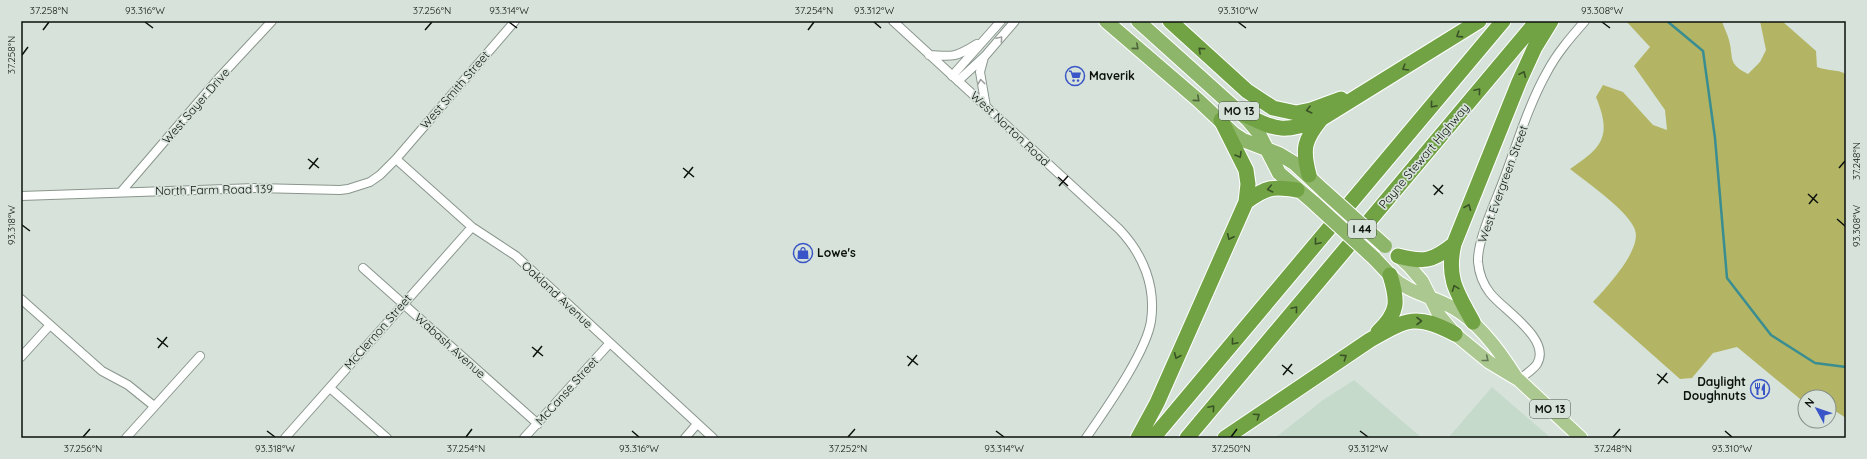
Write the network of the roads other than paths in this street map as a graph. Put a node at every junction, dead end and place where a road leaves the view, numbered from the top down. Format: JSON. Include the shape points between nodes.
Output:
{"nodes":[{"id":1,"x":272,"y":21,"type":"edge"},
{"id":2,"x":515,"y":21,"type":"edge"},
{"id":3,"x":893,"y":21,"type":"edge"},
{"id":4,"x":1000,"y":21,"type":"edge"},
{"id":5,"x":1014,"y":21,"type":"edge"},
{"id":6,"x":1106,"y":21,"type":"edge"},
{"id":7,"x":1138,"y":21,"type":"edge"},
{"id":8,"x":1170,"y":21,"type":"edge"},
{"id":9,"x":1479,"y":21,"type":"edge"},
{"id":10,"x":1503,"y":21,"type":"edge"},
{"id":11,"x":1537,"y":21,"type":"edge"},
{"id":12,"x":1551,"y":21,"type":"edge"},
{"id":13,"x":1585,"y":21,"type":"edge"},
{"id":14,"x":985,"y":40,"type":"junction"},
{"id":15,"x":929,"y":55,"type":"junction"},
{"id":16,"x":984,"y":56,"type":"junction"},
{"id":17,"x":955,"y":78,"type":"junction"},
{"id":18,"x":1372,"y":88,"type":"junction"},
{"id":19,"x":986,"y":107,"type":"junction"},
{"id":20,"x":1241,"y":113,"type":"junction"},
{"id":21,"x":1321,"y":119,"type":"junction"},
{"id":22,"x":1221,"y":120,"type":"junction"},
{"id":23,"x":1268,"y":150,"type":"junction"},
{"id":24,"x":396,"y":159,"type":"junction"},
{"id":25,"x":1308,"y":174,"type":"junction"},
{"id":26,"x":1297,"y":190,"type":"junction"},
{"id":27,"x":121,"y":192,"type":"junction"},
{"id":28,"x":21,"y":196,"type":"edge"},
{"id":29,"x":1246,"y":202,"type":"junction"},
{"id":30,"x":472,"y":227,"type":"junction"},
{"id":31,"x":1454,"y":244,"type":"junction"},
{"id":32,"x":1398,"y":256,"type":"junction"},
{"id":33,"x":363,"y":268,"type":"dead end"},
{"id":34,"x":1390,"y":275,"type":"junction"},
{"id":35,"x":21,"y":299,"type":"edge"},
{"id":36,"x":1431,"y":299,"type":"junction"},
{"id":37,"x":403,"y":304,"type":"junction"},
{"id":38,"x":1473,"y":322,"type":"junction"},
{"id":39,"x":50,"y":325,"type":"junction"},
{"id":40,"x":1455,"y":334,"type":"junction"},
{"id":41,"x":1370,"y":340,"type":"junction"},
{"id":42,"x":609,"y":344,"type":"junction"},
{"id":43,"x":200,"y":356,"type":"dead end"},
{"id":44,"x":21,"y":357,"type":"edge"},
{"id":45,"x":1518,"y":380,"type":"junction"},
{"id":46,"x":330,"y":388,"type":"junction"},
{"id":47,"x":154,"y":406,"type":"junction"},
{"id":48,"x":538,"y":424,"type":"junction"},
{"id":49,"x":697,"y":424,"type":"junction"},
{"id":50,"x":126,"y":438,"type":"edge"},
{"id":51,"x":285,"y":438,"type":"edge"},
{"id":52,"x":387,"y":438,"type":"edge"},
{"id":53,"x":524,"y":438,"type":"edge"},
{"id":54,"x":685,"y":438,"type":"edge"},
{"id":55,"x":713,"y":438,"type":"edge"},
{"id":56,"x":1086,"y":438,"type":"edge"},
{"id":57,"x":1138,"y":438,"type":"edge"},
{"id":58,"x":1153,"y":438,"type":"edge"},
{"id":59,"x":1187,"y":438,"type":"edge"},
{"id":60,"x":1225,"y":438,"type":"edge"},
{"id":61,"x":1581,"y":438,"type":"edge"}],
"edges":[{"from":1,"to":27,"type":"street","name":"West Sayer Drive","via":[[218,79]]},
{"from":2,"to":24,"type":"street","name":"West Smith Street"},
{"from":3,"to":15,"type":"street","name":"West Norton Road"},
{"from":4,"to":14,"type":"street"},
{"from":16,"to":5,"type":"street","one_way":true},
{"from":6,"to":22,"type":"highway","number":"MO 13","one_way":true},
{"from":7,"to":20,"type":"highway","number":"MO 13"},
{"from":18,"to":8,"type":"highway","one_way":true,"via":[[1311,110],[1296,113],[1274,108],[1246,92]]},
{"from":9,"to":18,"type":"highway","one_way":true},
{"from":10,"to":58,"type":"highway","number":"I 44","one_way":true},
{"from":59,"to":11,"type":"highway","name":"Payne Stewart Highway","number":"I 44","one_way":true},
{"from":31,"to":12,"type":"highway","one_way":true,"via":[[1522,75]]},
{"from":13,"to":45,"type":"street","name":"West Evergreen Street","via":[[1563,48],[1541,84],[1486,226],[1479,252],[1479,270],[1490,294],[1524,326],[1538,344],[1540,353],[1537,364]]},
{"from":14,"to":15,"type":"street","via":[[958,55]]},
{"from":14,"to":17,"type":"street"},
{"from":15,"to":17,"type":"street","name":"West Norton Road"},
{"from":16,"to":17,"type":"street"},
{"from":19,"to":16,"type":"street","one_way":true,"via":[[980,72]]},
{"from":17,"to":19,"type":"street","name":"West Norton Road"},
{"from":18,"to":21,"type":"highway"},
{"from":19,"to":56,"type":"street","name":"West Norton Road","via":[[1125,236],[1140,258],[1148,277],[1151,321],[1145,339]]},
{"from":20,"to":21,"type":"highway","via":[[1268,126],[1283,129],[1298,128]]},
{"from":20,"to":23,"type":"highway","number":"MO 13","via":[[1254,126]]},
{"from":21,"to":25,"type":"highway","via":[[1306,142],[1304,158]]},
{"from":22,"to":23,"type":"highway","number":"MO 13","via":[[1243,140]]},
{"from":22,"to":29,"type":"highway","one_way":true,"via":[[1246,170]]},
{"from":23,"to":25,"type":"highway","number":"MO 13","via":[[1288,159]]},
{"from":23,"to":26,"type":"highway","number":"MO 13","via":[[1276,168]]},
{"from":24,"to":27,"type":"street","name":"North Farm Road 139","via":[[375,179],[365,185],[348,189],[256,188]]},
{"from":24,"to":30,"type":"street","name":"Oakland Avenue"},
{"from":25,"to":32,"type":"highway","number":"MO 13","bridge":true},
{"from":26,"to":29,"type":"highway","one_way":true,"via":[[1271,188],[1260,191]]},
{"from":26,"to":34,"type":"highway","number":"MO 13","bridge":true},
{"from":27,"to":28,"type":"street","name":"North Farm Road 139"},
{"from":29,"to":57,"type":"highway","one_way":true,"via":[[1157,403]]},
{"from":30,"to":37,"type":"street","name":"McClernon Street"},
{"from":30,"to":42,"type":"street","name":"Oakland Avenue","via":[[516,256]]},
{"from":31,"to":32,"type":"highway","via":[[1436,257],[1426,260]]},
{"from":38,"to":31,"type":"highway","one_way":true,"via":[[1453,283],[1450,263]]},
{"from":32,"to":36,"type":"main road","number":"MO 13","via":[[1416,272]]},
{"from":33,"to":37,"type":"street","name":"Wabash Avenue"},
{"from":34,"to":36,"type":"main road","number":"MO 13","via":[[1404,287]]},
{"from":34,"to":41,"type":"highway","via":[[1396,293],[1395,309],[1386,325]]},
{"from":35,"to":39,"type":"street"},
{"from":36,"to":38,"type":"main road","number":"MO 13","via":[[1456,309]]},
{"from":36,"to":40,"type":"main road","number":"MO 13","via":[[1439,315]]},
{"from":37,"to":46,"type":"street","name":"McClernon Street"},
{"from":37,"to":48,"type":"street","name":"Wabash Avenue"},
{"from":38,"to":45,"type":"main road","number":"MO 13","via":[[1500,351]]},
{"from":39,"to":44,"type":"street"},
{"from":39,"to":47,"type":"street","via":[[102,371],[128,385]]},
{"from":41,"to":40,"type":"highway","one_way":true,"via":[[1416,320],[1432,323]]},
{"from":40,"to":45,"type":"main road","number":"MO 13","one_way":true,"via":[[1489,362]]},
{"from":60,"to":41,"type":"highway","one_way":true},
{"from":42,"to":48,"type":"street","name":"McCanse Street"},
{"from":42,"to":49,"type":"street","name":"Oakland Avenue"},
{"from":43,"to":47,"type":"street"},
{"from":45,"to":61,"type":"main road","number":"MO 13"},
{"from":46,"to":51,"type":"street","name":"McClernon Street"},
{"from":46,"to":52,"type":"street"},
{"from":47,"to":50,"type":"street"},
{"from":48,"to":53,"type":"street","name":"McCanse Street"},
{"from":49,"to":54,"type":"street"},
{"from":49,"to":55,"type":"street","name":"Oakland Avenue"}]}
